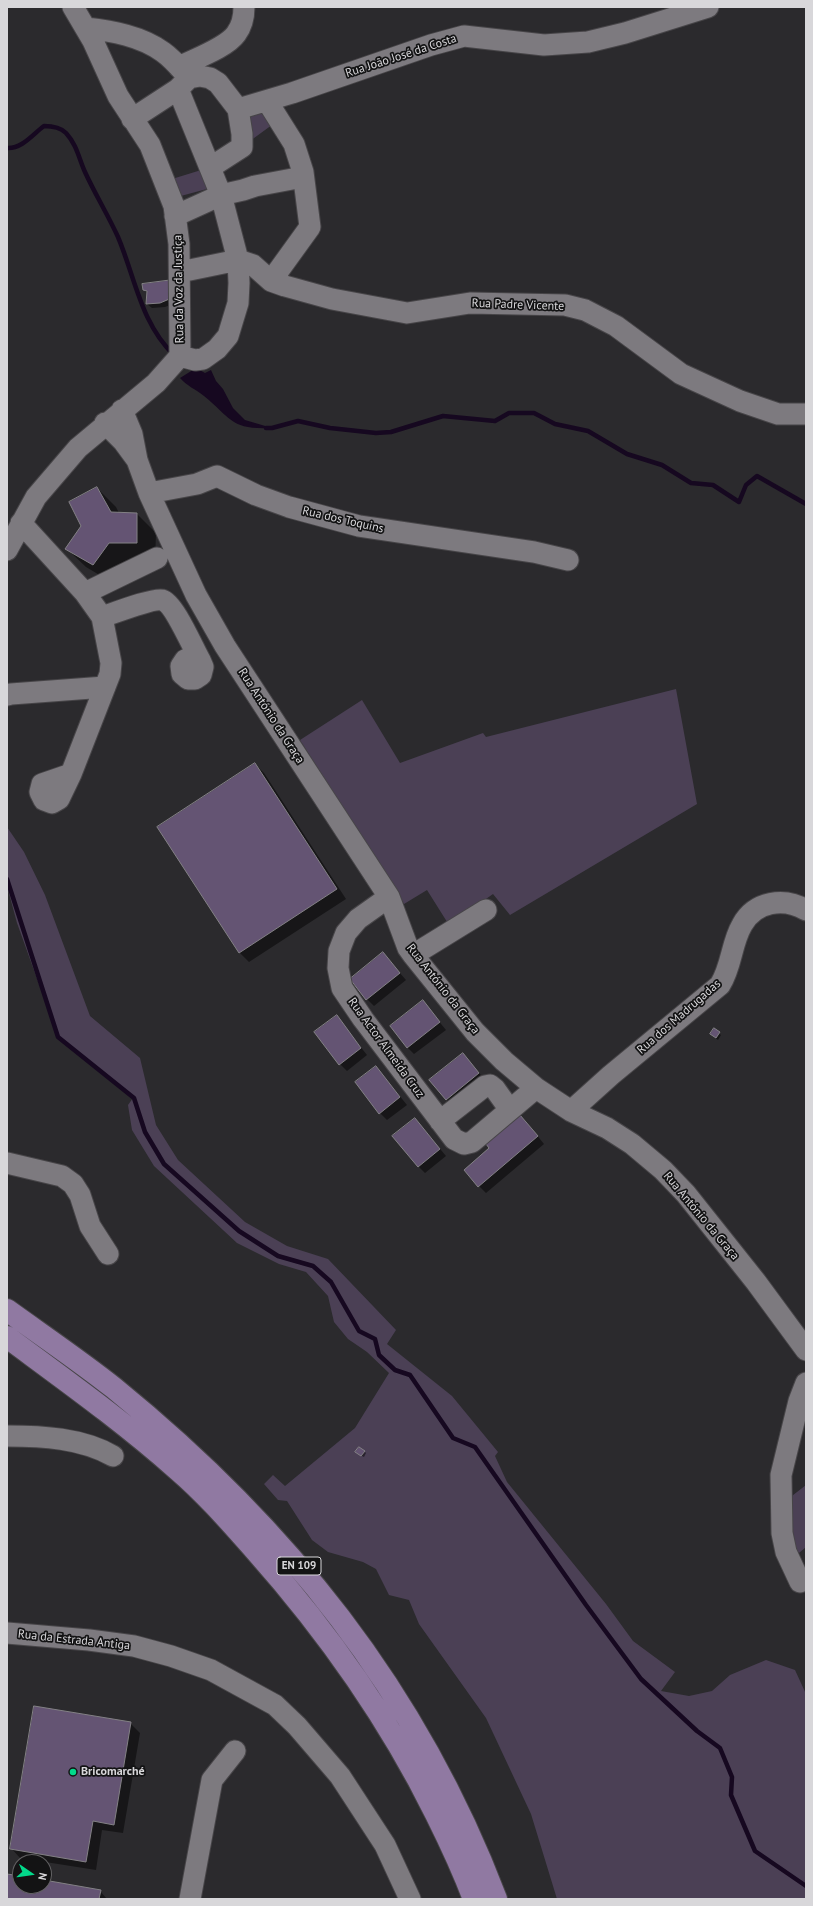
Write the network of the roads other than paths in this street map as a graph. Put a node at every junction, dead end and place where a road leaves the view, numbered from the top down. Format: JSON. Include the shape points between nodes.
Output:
{"nodes":[{"id":1,"x":74,"y":7,"type":"edge"},
{"id":2,"x":244,"y":7,"type":"edge"},
{"id":3,"x":708,"y":7,"type":"edge"},
{"id":4,"x":86,"y":28,"type":"junction"},
{"id":5,"x":182,"y":78,"type":"junction"},
{"id":6,"x":267,"y":100,"type":"junction"},
{"id":7,"x":238,"y":109,"type":"junction"},
{"id":8,"x":132,"y":119,"type":"junction"},
{"id":9,"x":211,"y":167,"type":"junction"},
{"id":10,"x":303,"y":177,"type":"junction"},
{"id":11,"x":221,"y":195,"type":"junction"},
{"id":12,"x":175,"y":216,"type":"junction"},
{"id":13,"x":238,"y":260,"type":"junction"},
{"id":14,"x":180,"y":272,"type":"junction"},
{"id":15,"x":271,"y":281,"type":"junction"},
{"id":16,"x":180,"y":356,"type":"junction"},
{"id":17,"x":122,"y":410,"type":"junction"},
{"id":18,"x":806,"y":414,"type":"edge"},
{"id":19,"x":105,"y":423,"type":"junction"},
{"id":20,"x":137,"y":460,"type":"junction"},
{"id":21,"x":149,"y":493,"type":"junction"},
{"id":22,"x":21,"y":523,"type":"junction"},
{"id":23,"x":7,"y":550,"type":"edge"},
{"id":24,"x":157,"y":558,"type":"dead end"},
{"id":25,"x":568,"y":560,"type":"dead end"},
{"id":26,"x":85,"y":592,"type":"junction"},
{"id":27,"x":102,"y":617,"type":"junction"},
{"id":28,"x":200,"y":660,"type":"dead end"},
{"id":29,"x":105,"y":687,"type":"junction"},
{"id":30,"x":8,"y":693,"type":"edge"},
{"id":31,"x":70,"y":774,"type":"dead end"},
{"id":32,"x":389,"y":897,"type":"junction"},
{"id":33,"x":486,"y":910,"type":"dead end"},
{"id":34,"x":806,"y":910,"type":"edge"},
{"id":35,"x":414,"y":955,"type":"junction"},
{"id":36,"x":536,"y":1088,"type":"junction"},
{"id":37,"x":510,"y":1110,"type":"junction"},
{"id":38,"x":571,"y":1111,"type":"junction"},
{"id":39,"x":440,"y":1121,"type":"junction"},
{"id":40,"x":7,"y":1163,"type":"edge"},
{"id":41,"x":108,"y":1254,"type":"dead end"},
{"id":42,"x":7,"y":1310,"type":"edge"},
{"id":43,"x":7,"y":1337,"type":"edge"},
{"id":44,"x":806,"y":1350,"type":"edge"},
{"id":45,"x":806,"y":1383,"type":"edge"},
{"id":46,"x":7,"y":1436,"type":"edge"},
{"id":47,"x":113,"y":1456,"type":"dead end"},
{"id":48,"x":800,"y":1582,"type":"dead end"},
{"id":49,"x":7,"y":1633,"type":"edge"},
{"id":50,"x":235,"y":1751,"type":"dead end"},
{"id":51,"x":190,"y":1899,"type":"edge"},
{"id":52,"x":410,"y":1899,"type":"edge"},
{"id":53,"x":474,"y":1899,"type":"edge"},
{"id":54,"x":496,"y":1899,"type":"edge"}],
"edges":[{"from":1,"to":4,"type":"street","name":"Rua da Voz da Justiça"},
{"from":2,"to":5,"type":"street","via":[[243,20],[236,35]]},
{"from":3,"to":6,"type":"street","name":"Rua João José da Costa","via":[[588,42],[544,45],[464,36]]},
{"from":4,"to":5,"type":"street","via":[[113,31],[150,43],[166,54]]},
{"from":4,"to":8,"type":"street","name":"Rua da Voz da Justiça","via":[[118,96]]},
{"from":5,"to":7,"type":"street","via":[[205,77],[218,83]]},
{"from":5,"to":8,"type":"street"},
{"from":5,"to":9,"type":"street"},
{"from":6,"to":7,"type":"street","name":"Rua João José da Costa"},
{"from":6,"to":10,"type":"street","via":[[294,144]]},
{"from":7,"to":9,"type":"street","via":[[242,147]]},
{"from":8,"to":12,"type":"street","name":"Rua da Voz da Justiça","via":[[150,146],[174,206]]},
{"from":9,"to":11,"type":"street"},
{"from":10,"to":11,"type":"street"},
{"from":10,"to":15,"type":"street","via":[[310,227]]},
{"from":11,"to":12,"type":"street"},
{"from":11,"to":13,"type":"street"},
{"from":12,"to":14,"type":"street","name":"Rua da Voz da Justiça"},
{"from":13,"to":14,"type":"street"},
{"from":13,"to":15,"type":"street","name":"Rua Padre Vicente","via":[[253,265]]},
{"from":13,"to":16,"type":"street","via":[[238,303],[228,336],[217,349],[203,359],[195,360]]},
{"from":14,"to":16,"type":"street","name":"Rua da Voz da Justiça"},
{"from":15,"to":18,"type":"street","name":"Rua Padre Vicente","via":[[332,299],[407,313],[470,303],[565,305],[585,310],[616,326],[681,374],[740,401],[778,414]]},
{"from":16,"to":17,"type":"street","via":[[156,382]]},
{"from":17,"to":19,"type":"street"},
{"from":17,"to":20,"type":"street","name":"Rua António da Graça","via":[[132,434]]},
{"from":19,"to":20,"type":"street","name":"Rua António da Graça"},
{"from":19,"to":22,"type":"street","via":[[78,448],[40,491]]},
{"from":20,"to":21,"type":"street","name":"Rua António da Graça"},
{"from":21,"to":25,"type":"street","name":"Rua dos Toquins","via":[[197,484],[217,476],[256,495],[289,507],[359,526],[534,552]]},
{"from":21,"to":32,"type":"street","name":"Rua António da Graça","via":[[196,595],[225,646]]},
{"from":22,"to":23,"type":"street"},
{"from":22,"to":26,"type":"street"},
{"from":24,"to":26,"type":"street"},
{"from":26,"to":27,"type":"street"},
{"from":27,"to":28,"type":"street","via":[[154,600],[163,600],[171,606]]},
{"from":27,"to":29,"type":"street","via":[[111,663]]},
{"from":29,"to":30,"type":"street"},
{"from":29,"to":31,"type":"street"},
{"from":32,"to":35,"type":"street","name":"Rua António da Graça","via":[[408,948]]},
{"from":32,"to":39,"type":"street","name":"Rua Actor Almeida Cruz","via":[[358,919],[346,933],[339,951],[338,968],[342,988]]},
{"from":33,"to":35,"type":"street"},
{"from":34,"to":38,"type":"street","name":"Rua dos Madrugadas","via":[[797,904],[782,901],[768,904],[753,912],[742,924],[726,975],[720,985]]},
{"from":35,"to":36,"type":"street","name":"Rua António da Graça","via":[[475,1032]]},
{"from":36,"to":37,"type":"street","name":"Rua Actor Almeida Cruz"},
{"from":36,"to":38,"type":"street","name":"Rua António da Graça"},
{"from":37,"to":39,"type":"street","name":"Rua Actor Almeida Cruz","via":[[472,1142],[464,1144],[454,1140]]},
{"from":37,"to":39,"type":"street","via":[[495,1089],[485,1086]]},
{"from":38,"to":44,"type":"street","name":"Rua António da Graça","via":[[607,1128],[632,1144],[663,1170],[686,1194],[756,1282]]},
{"from":40,"to":41,"type":"street","via":[[62,1176],[72,1184],[80,1195],[90,1226]]},
{"from":42,"to":54,"type":"main road","number":"EN 109","via":[[113,1388],[176,1441],[234,1495],[290,1554],[340,1617],[383,1678],[421,1740],[457,1809]]},
{"from":43,"to":53,"type":"main road","number":"EN 109","via":[[101,1406],[179,1470],[219,1510],[292,1592],[354,1673],[413,1768],[463,1870]]},
{"from":45,"to":48,"type":"street","via":[[799,1401],[781,1475],[782,1534],[786,1552]]},
{"from":46,"to":47,"type":"street","via":[[44,1436],[100,1449]]},
{"from":49,"to":52,"type":"street","name":"Rua da Estrada Antiga","via":[[134,1646],[211,1670],[275,1705],[297,1726],[340,1776],[385,1845]]},
{"from":50,"to":51,"type":"street","via":[[212,1780]]}]}
